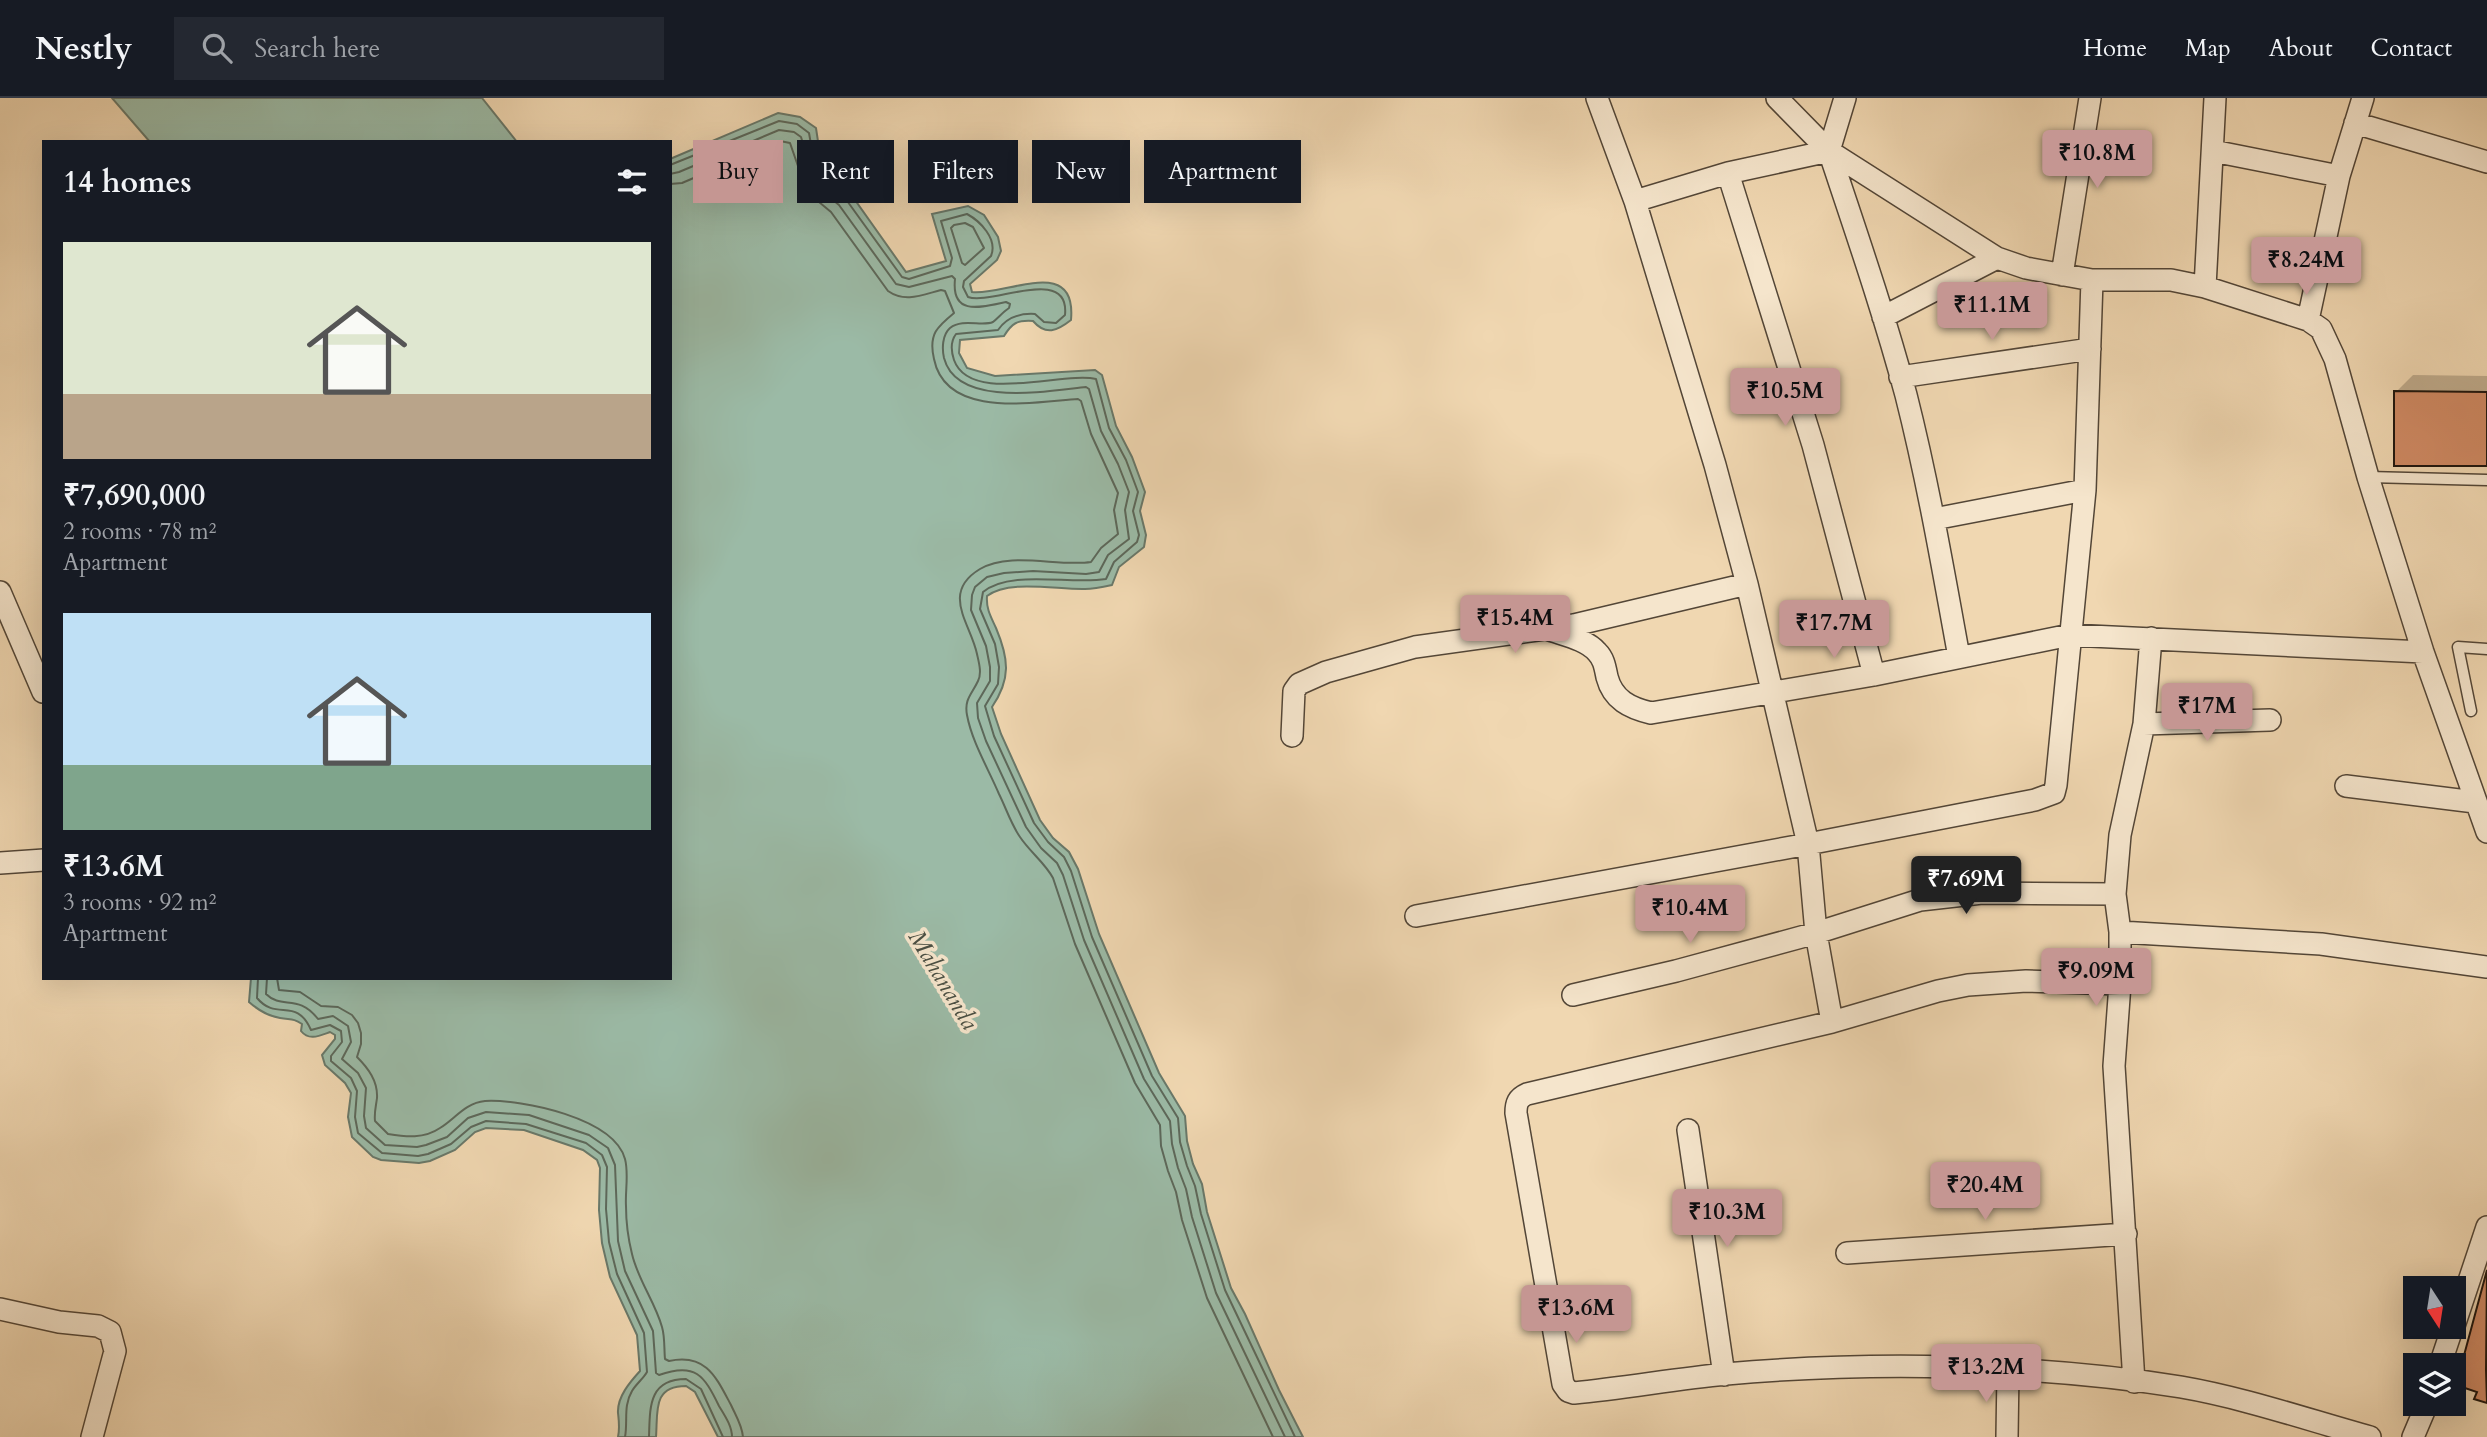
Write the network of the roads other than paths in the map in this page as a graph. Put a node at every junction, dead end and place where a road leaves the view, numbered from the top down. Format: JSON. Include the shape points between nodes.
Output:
{"nodes":[{"id":1,"x":1597,"y":98,"type":"edge"},
{"id":2,"x":1777,"y":98,"type":"edge"},
{"id":3,"x":1845,"y":98,"type":"edge"},
{"id":4,"x":2090,"y":98,"type":"edge"},
{"id":5,"x":2216,"y":98,"type":"edge"},
{"id":6,"x":2363,"y":98,"type":"edge"},
{"id":7,"x":2355,"y":123,"type":"junction"},
{"id":8,"x":2213,"y":150,"type":"junction"},
{"id":9,"x":1829,"y":151,"type":"junction"},
{"id":10,"x":2487,"y":162,"type":"edge"},
{"id":11,"x":1728,"y":173,"type":"junction"},
{"id":12,"x":2339,"y":176,"type":"junction"},
{"id":13,"x":1635,"y":201,"type":"junction"},
{"id":14,"x":1997,"y":258,"type":"junction"},
{"id":15,"x":2062,"y":275,"type":"junction"},
{"id":16,"x":2092,"y":280,"type":"junction"},
{"id":17,"x":2204,"y":287,"type":"junction"},
{"id":18,"x":1883,"y":317,"type":"junction"},
{"id":19,"x":2308,"y":320,"type":"junction"},
{"id":20,"x":2090,"y":349,"type":"junction"},
{"id":21,"x":1900,"y":377,"type":"junction"},
{"id":22,"x":2368,"y":477,"type":"junction"},
{"id":23,"x":2487,"y":480,"type":"edge"},
{"id":24,"x":2085,"y":490,"type":"junction"},
{"id":25,"x":1934,"y":519,"type":"junction"},
{"id":26,"x":1747,"y":584,"type":"junction"},
{"id":27,"x":0,"y":592,"type":"edge"},
{"id":28,"x":1547,"y":629,"type":"junction"},
{"id":29,"x":2070,"y":635,"type":"junction"},
{"id":30,"x":2151,"y":638,"type":"junction"},
{"id":31,"x":2487,"y":649,"type":"edge"},
{"id":32,"x":2423,"y":652,"type":"junction"},
{"id":33,"x":1959,"y":657,"type":"junction"},
{"id":34,"x":1874,"y":675,"type":"junction"},
{"id":35,"x":42,"y":690,"type":"edge"},
{"id":36,"x":1772,"y":691,"type":"junction"},
{"id":37,"x":2471,"y":711,"type":"dead end"},
{"id":38,"x":2270,"y":720,"type":"dead end"},
{"id":39,"x":2144,"y":724,"type":"junction"},
{"id":40,"x":1292,"y":736,"type":"dead end"},
{"id":41,"x":2346,"y":786,"type":"dead end"},
{"id":42,"x":2475,"y":802,"type":"junction"},
{"id":43,"x":2487,"y":832,"type":"edge"},
{"id":44,"x":1808,"y":844,"type":"junction"},
{"id":45,"x":42,"y":860,"type":"edge"},
{"id":46,"x":0,"y":863,"type":"edge"},
{"id":47,"x":2115,"y":894,"type":"junction"},
{"id":48,"x":1416,"y":916,"type":"dead end"},
{"id":49,"x":2120,"y":932,"type":"junction"},
{"id":50,"x":1816,"y":933,"type":"junction"},
{"id":51,"x":2487,"y":967,"type":"edge"},
{"id":52,"x":2120,"y":984,"type":"junction"},
{"id":53,"x":1573,"y":995,"type":"dead end"},
{"id":54,"x":1832,"y":1022,"type":"junction"},
{"id":55,"x":1688,"y":1130,"type":"dead end"},
{"id":56,"x":2487,"y":1227,"type":"edge"},
{"id":57,"x":2126,"y":1234,"type":"junction"},
{"id":58,"x":1847,"y":1253,"type":"dead end"},
{"id":59,"x":2466,"y":1290,"type":"edge"},
{"id":60,"x":0,"y":1310,"type":"edge"},
{"id":61,"x":2008,"y":1371,"type":"junction"},
{"id":62,"x":1724,"y":1374,"type":"junction"},
{"id":63,"x":2134,"y":1382,"type":"junction"},
{"id":64,"x":2422,"y":1416,"type":"edge"},
{"id":65,"x":92,"y":1437,"type":"edge"},
{"id":66,"x":2007,"y":1437,"type":"edge"},
{"id":67,"x":2370,"y":1437,"type":"edge"},
{"id":68,"x":2413,"y":1437,"type":"edge"}],
"edges":[{"from":1,"to":13,"type":"street"},
{"from":2,"to":9,"type":"street"},
{"from":3,"to":9,"type":"street"},
{"from":4,"to":15,"type":"street"},
{"from":5,"to":8,"type":"street"},
{"from":6,"to":7,"type":"street"},
{"from":7,"to":10,"type":"street"},
{"from":7,"to":12,"type":"street"},
{"from":8,"to":12,"type":"street"},
{"from":8,"to":17,"type":"street"},
{"from":9,"to":11,"type":"street"},
{"from":9,"to":14,"type":"street"},
{"from":9,"to":18,"type":"street"},
{"from":11,"to":13,"type":"street"},
{"from":11,"to":34,"type":"street","via":[[1812,445]]},
{"from":12,"to":19,"type":"street"},
{"from":13,"to":26,"type":"street"},
{"from":14,"to":15,"type":"street"},
{"from":14,"to":18,"type":"street"},
{"from":15,"to":16,"type":"street"},
{"from":16,"to":17,"type":"street","via":[[2171,280]]},
{"from":16,"to":20,"type":"street"},
{"from":17,"to":19,"type":"street"},
{"from":18,"to":21,"type":"street"},
{"from":19,"to":22,"type":"street","via":[[2329,342]]},
{"from":20,"to":21,"type":"street"},
{"from":20,"to":24,"type":"street"},
{"from":21,"to":25,"type":"street"},
{"from":22,"to":23,"type":"lane"},
{"from":22,"to":32,"type":"street"},
{"from":24,"to":25,"type":"street"},
{"from":24,"to":29,"type":"street"},
{"from":25,"to":33,"type":"street"},
{"from":26,"to":28,"type":"street"},
{"from":26,"to":36,"type":"street"},
{"from":27,"to":35,"type":"street"},
{"from":28,"to":36,"type":"street","via":[[1591,646],[1604,660],[1614,694],[1638,710],[1662,712]]},
{"from":28,"to":40,"type":"street","via":[[1415,647],[1316,676],[1294,691]]},
{"from":29,"to":30,"type":"street"},
{"from":29,"to":33,"type":"street"},
{"from":29,"to":44,"type":"street","via":[[2054,793]]},
{"from":30,"to":32,"type":"street"},
{"from":30,"to":39,"type":"street"},
{"from":31,"to":37,"type":"lane","via":[[2458,647]]},
{"from":32,"to":42,"type":"street"},
{"from":33,"to":34,"type":"street"},
{"from":34,"to":36,"type":"street"},
{"from":36,"to":44,"type":"street"},
{"from":38,"to":39,"type":"street"},
{"from":39,"to":47,"type":"street","via":[[2120,835]]},
{"from":41,"to":42,"type":"street"},
{"from":42,"to":43,"type":"street"},
{"from":44,"to":48,"type":"street"},
{"from":44,"to":50,"type":"street"},
{"from":45,"to":46,"type":"street"},
{"from":47,"to":49,"type":"street"},
{"from":47,"to":50,"type":"street","via":[[1947,896]]},
{"from":49,"to":51,"type":"street","via":[[2321,944]]},
{"from":49,"to":52,"type":"street"},
{"from":50,"to":53,"type":"street"},
{"from":50,"to":54,"type":"street"},
{"from":52,"to":54,"type":"street","via":[[2026,981],[1968,985]]},
{"from":52,"to":57,"type":"street","via":[[2114,1066]]},
{"from":54,"to":62,"type":"street","via":[[1527,1094],[1516,1105],[1560,1371],[1568,1391]]},
{"from":55,"to":62,"type":"street"},
{"from":56,"to":59,"type":"street"},
{"from":57,"to":58,"type":"street"},
{"from":57,"to":63,"type":"street"},
{"from":60,"to":65,"type":"street","via":[[98,1326],[110,1332],[115,1351]]},
{"from":61,"to":62,"type":"street","via":[[1813,1368]]},
{"from":61,"to":63,"type":"street"},
{"from":61,"to":66,"type":"street"},
{"from":63,"to":67,"type":"street","via":[[2224,1396]]},
{"from":64,"to":68,"type":"street"}]}
